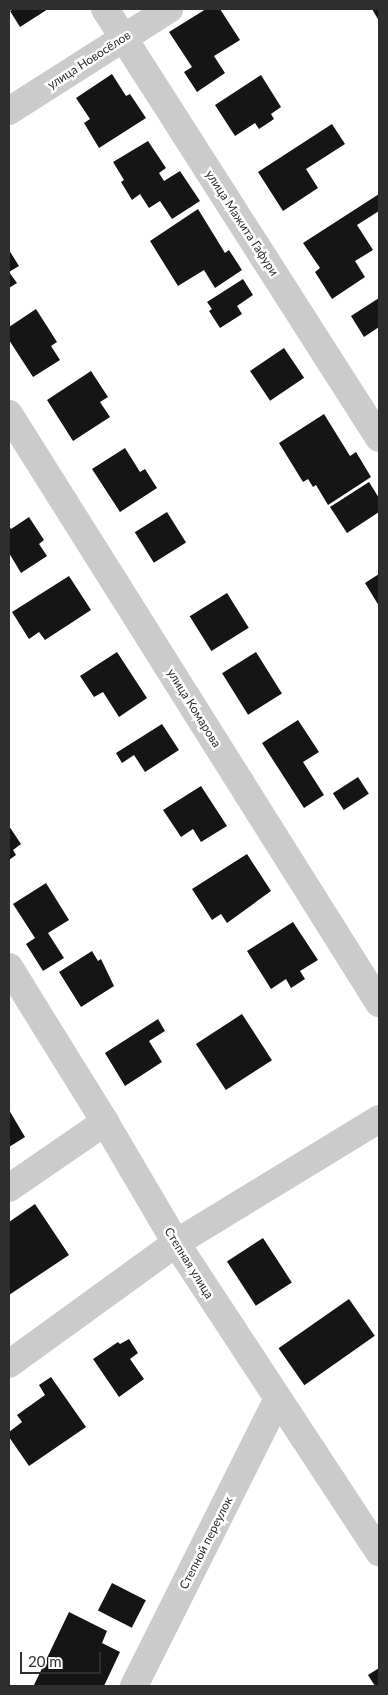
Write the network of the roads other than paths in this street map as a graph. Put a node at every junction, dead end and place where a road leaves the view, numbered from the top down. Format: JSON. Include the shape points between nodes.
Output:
{"nodes":[{"id":1,"x":105,"y":9,"type":"edge"},
{"id":2,"x":169,"y":9,"type":"edge"},
{"id":3,"x":123,"y":37,"type":"junction"},
{"id":4,"x":9,"y":111,"type":"edge"},
{"id":5,"x":9,"y":414,"type":"edge"},
{"id":6,"x":379,"y":438,"type":"edge"},
{"id":7,"x":9,"y":967,"type":"edge"},
{"id":8,"x":379,"y":1003,"type":"edge"},
{"id":9,"x":379,"y":1119,"type":"edge"},
{"id":10,"x":105,"y":1122,"type":"junction"},
{"id":11,"x":9,"y":1188,"type":"edge"},
{"id":12,"x":176,"y":1243,"type":"junction"},
{"id":13,"x":9,"y":1364,"type":"edge"},
{"id":14,"x":278,"y":1399,"type":"junction"},
{"id":15,"x":379,"y":1552,"type":"edge"},
{"id":16,"x":134,"y":1686,"type":"edge"}],
"edges":[{"from":1,"to":3,"type":"street","name":"улица Мажита Гафури"},
{"from":2,"to":3,"type":"street","name":"улица Новосёлов"},
{"from":3,"to":4,"type":"street","name":"улица Новосёлов"},
{"from":3,"to":6,"type":"street","name":"улица Мажита Гафури"},
{"from":5,"to":8,"type":"street","name":"улица Комарова"},
{"from":7,"to":10,"type":"street","name":"Степная улица"},
{"from":9,"to":12,"type":"street"},
{"from":10,"to":11,"type":"street"},
{"from":10,"to":12,"type":"street","name":"Степная улица"},
{"from":12,"to":13,"type":"street"},
{"from":12,"to":14,"type":"street","name":"Степная улица"},
{"from":14,"to":15,"type":"street","name":"Степная улица"},
{"from":14,"to":16,"type":"street","name":"Степной переулок"}]}
